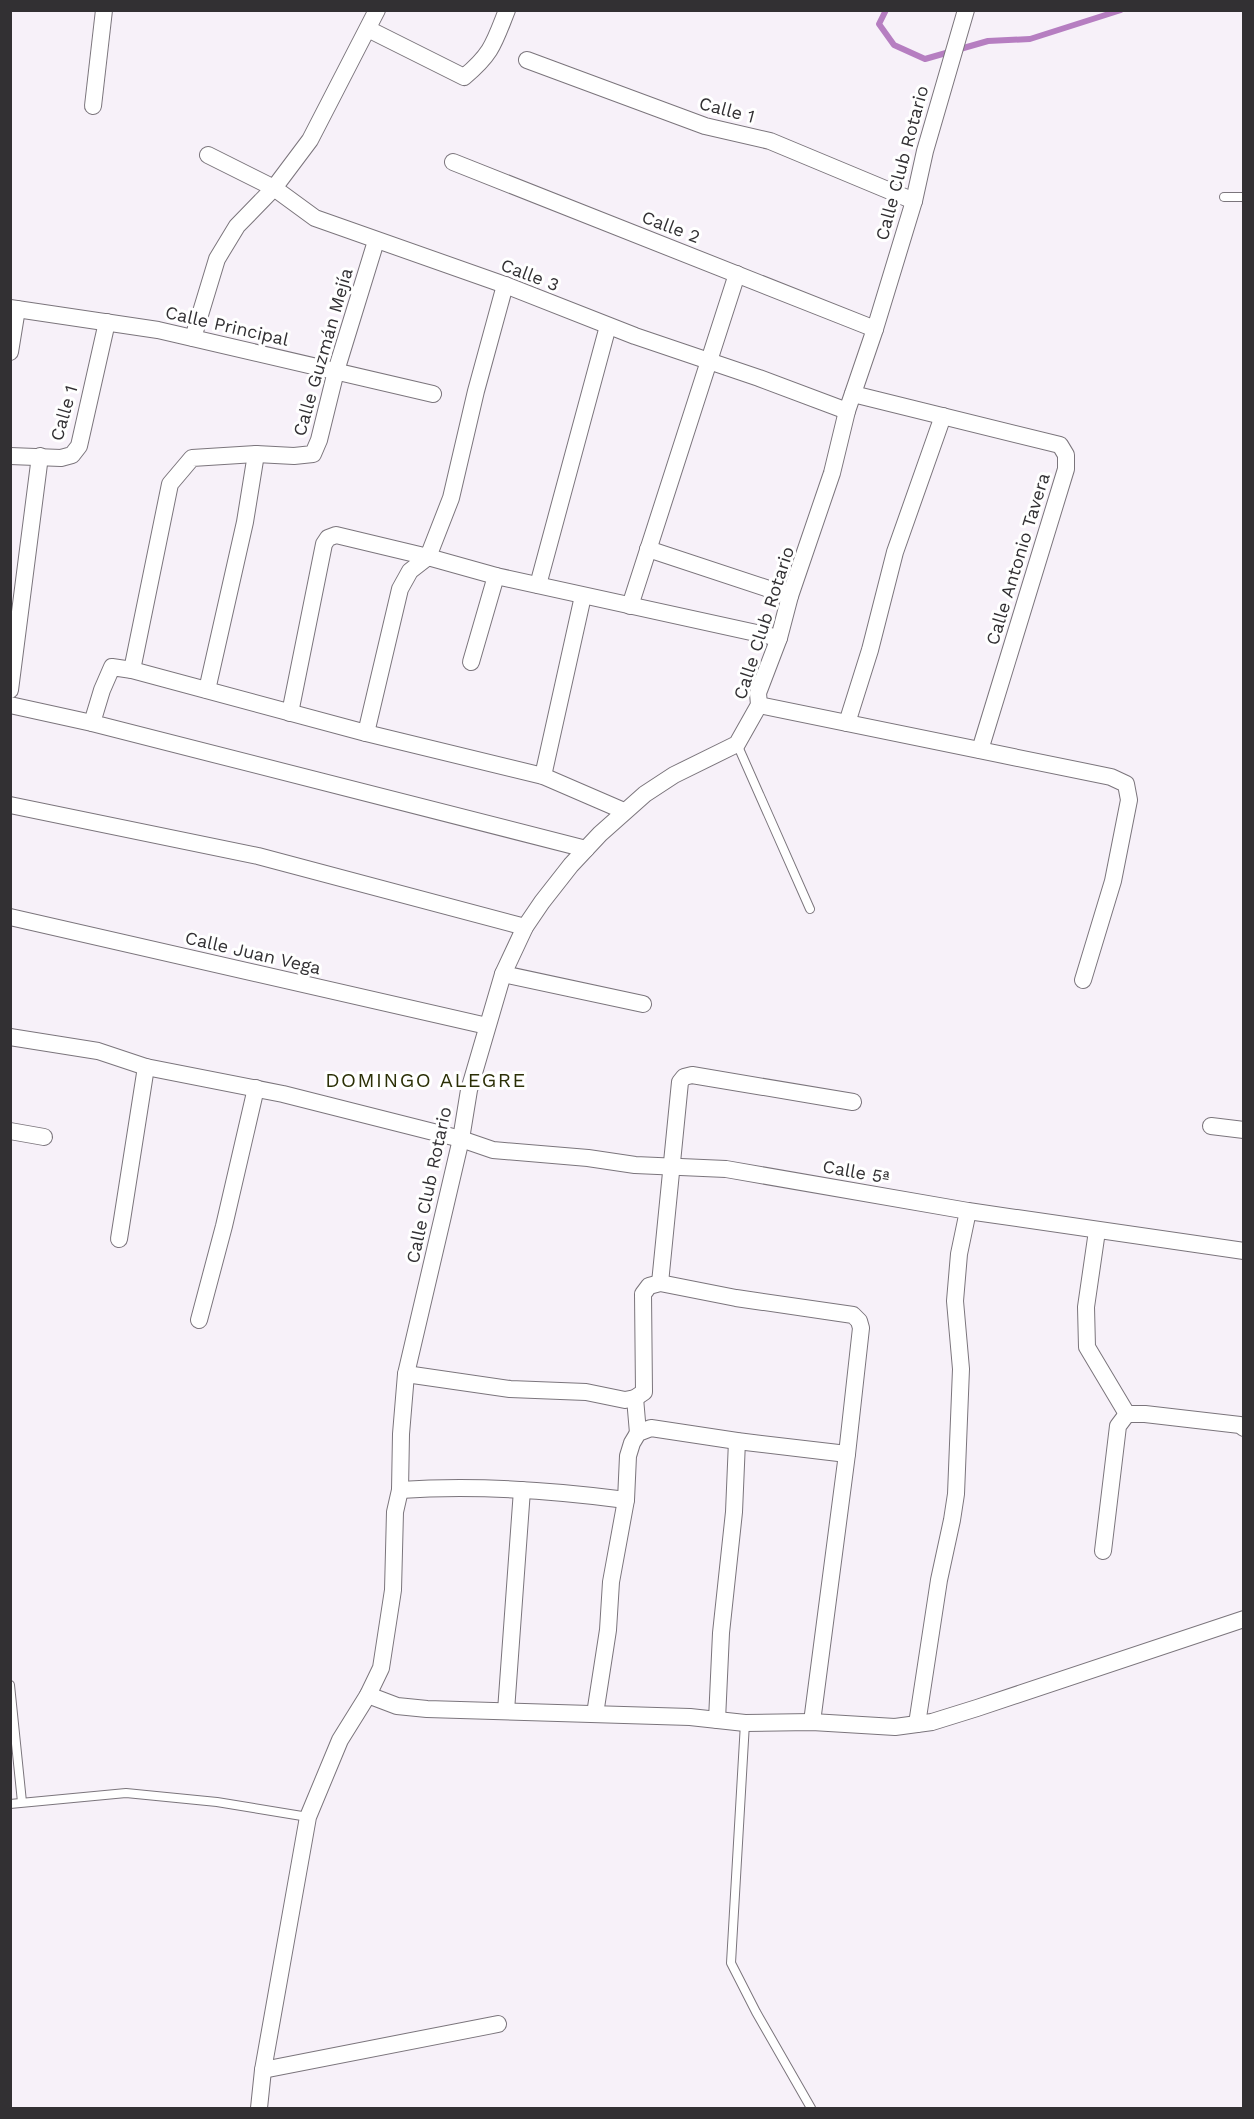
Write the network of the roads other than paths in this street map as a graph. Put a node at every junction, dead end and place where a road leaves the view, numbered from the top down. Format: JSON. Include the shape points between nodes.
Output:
{"nodes":[{"id":1,"x":104,"y":10,"type":"edge"},
{"id":2,"x":377,"y":10,"type":"edge"},
{"id":3,"x":507,"y":10,"type":"edge"},
{"id":4,"x":966,"y":10,"type":"edge"},
{"id":5,"x":368,"y":28,"type":"junction"},
{"id":6,"x":527,"y":60,"type":"dead end"},
{"id":7,"x":93,"y":106,"type":"dead end"},
{"id":8,"x":208,"y":155,"type":"dead end"},
{"id":9,"x":453,"y":162,"type":"dead end"},
{"id":10,"x":274,"y":188,"type":"junction"},
{"id":11,"x":1224,"y":197,"type":"dead end"},
{"id":12,"x":1244,"y":197,"type":"edge"},
{"id":13,"x":914,"y":201,"type":"junction"},
{"id":14,"x":375,"y":241,"type":"junction"},
{"id":15,"x":737,"y":274,"type":"junction"},
{"id":16,"x":505,"y":285,"type":"junction"},
{"id":17,"x":14,"y":308,"type":"edge"},
{"id":18,"x":107,"y":322,"type":"junction"},
{"id":19,"x":608,"y":326,"type":"junction"},
{"id":20,"x":875,"y":329,"type":"junction"},
{"id":21,"x":193,"y":338,"type":"junction"},
{"id":22,"x":10,"y":352,"type":"edge"},
{"id":23,"x":708,"y":361,"type":"junction"},
{"id":24,"x":336,"y":371,"type":"junction"},
{"id":25,"x":433,"y":394,"type":"dead end"},
{"id":26,"x":853,"y":394,"type":"junction"},
{"id":27,"x":847,"y":411,"type":"junction"},
{"id":28,"x":943,"y":416,"type":"junction"},
{"id":29,"x":256,"y":454,"type":"junction"},
{"id":30,"x":10,"y":456,"type":"edge"},
{"id":31,"x":40,"y":456,"type":"junction"},
{"id":32,"x":648,"y":549,"type":"junction"},
{"id":33,"x":428,"y":557,"type":"junction"},
{"id":34,"x":18,"y":573,"type":"edge"},
{"id":35,"x":496,"y":576,"type":"junction"},
{"id":36,"x":538,"y":585,"type":"junction"},
{"id":37,"x":583,"y":596,"type":"junction"},
{"id":38,"x":790,"y":596,"type":"junction"},
{"id":39,"x":630,"y":606,"type":"junction"},
{"id":40,"x":779,"y":638,"type":"junction"},
{"id":41,"x":471,"y":662,"type":"dead end"},
{"id":42,"x":132,"y":670,"type":"junction"},
{"id":43,"x":10,"y":690,"type":"edge"},
{"id":44,"x":207,"y":690,"type":"junction"},
{"id":45,"x":10,"y":705,"type":"edge"},
{"id":46,"x":759,"y":705,"type":"junction"},
{"id":47,"x":290,"y":713,"type":"junction"},
{"id":48,"x":92,"y":723,"type":"junction"},
{"id":49,"x":847,"y":723,"type":"junction"},
{"id":50,"x":366,"y":733,"type":"junction"},
{"id":51,"x":737,"y":744,"type":"junction"},
{"id":52,"x":980,"y":750,"type":"junction"},
{"id":53,"x":543,"y":776,"type":"junction"},
{"id":54,"x":10,"y":805,"type":"edge"},
{"id":55,"x":624,"y":811,"type":"junction"},
{"id":56,"x":586,"y":849,"type":"junction"},
{"id":57,"x":810,"y":909,"type":"dead end"},
{"id":58,"x":10,"y":917,"type":"edge"},
{"id":59,"x":525,"y":927,"type":"junction"},
{"id":60,"x":503,"y":974,"type":"junction"},
{"id":61,"x":1083,"y":980,"type":"dead end"},
{"id":62,"x":643,"y":1004,"type":"dead end"},
{"id":63,"x":487,"y":1026,"type":"junction"},
{"id":64,"x":10,"y":1037,"type":"edge"},
{"id":65,"x":146,"y":1067,"type":"junction"},
{"id":66,"x":256,"y":1088,"type":"junction"},
{"id":67,"x":853,"y":1102,"type":"dead end"},
{"id":68,"x":1211,"y":1126,"type":"dead end"},
{"id":69,"x":1244,"y":1130,"type":"edge"},
{"id":70,"x":10,"y":1131,"type":"edge"},
{"id":71,"x":44,"y":1137,"type":"dead end"},
{"id":72,"x":461,"y":1139,"type":"junction"},
{"id":73,"x":673,"y":1167,"type":"junction"},
{"id":74,"x":968,"y":1211,"type":"junction"},
{"id":75,"x":1097,"y":1231,"type":"junction"},
{"id":76,"x":119,"y":1239,"type":"dead end"},
{"id":77,"x":1244,"y":1251,"type":"edge"},
{"id":78,"x":660,"y":1282,"type":"junction"},
{"id":79,"x":198,"y":1320,"type":"dead end"},
{"id":80,"x":406,"y":1374,"type":"junction"},
{"id":81,"x":635,"y":1398,"type":"junction"},
{"id":82,"x":1127,"y":1414,"type":"junction"},
{"id":83,"x":1244,"y":1428,"type":"edge"},
{"id":84,"x":638,"y":1433,"type":"junction"},
{"id":85,"x":737,"y":1441,"type":"junction"},
{"id":86,"x":847,"y":1455,"type":"junction"},
{"id":87,"x":400,"y":1490,"type":"junction"},
{"id":88,"x":522,"y":1490,"type":"junction"},
{"id":89,"x":626,"y":1500,"type":"junction"},
{"id":90,"x":1103,"y":1551,"type":"dead end"},
{"id":91,"x":1244,"y":1619,"type":"edge"},
{"id":92,"x":10,"y":1685,"type":"edge"},
{"id":93,"x":368,"y":1695,"type":"junction"},
{"id":94,"x":506,"y":1711,"type":"junction"},
{"id":95,"x":595,"y":1714,"type":"junction"},
{"id":96,"x":717,"y":1720,"type":"junction"},
{"id":97,"x":812,"y":1722,"type":"junction"},
{"id":98,"x":745,"y":1723,"type":"junction"},
{"id":99,"x":917,"y":1724,"type":"junction"},
{"id":100,"x":22,"y":1802,"type":"junction"},
{"id":101,"x":10,"y":1804,"type":"edge"},
{"id":102,"x":308,"y":1817,"type":"junction"},
{"id":103,"x":498,"y":2024,"type":"dead end"},
{"id":104,"x":263,"y":2070,"type":"junction"},
{"id":105,"x":259,"y":2109,"type":"edge"},
{"id":106,"x":811,"y":2109,"type":"edge"}],
"edges":[{"from":1,"to":7,"type":"street"},
{"from":2,"to":5,"type":"street"},
{"from":3,"to":5,"type":"street","via":[[495,45],[464,77]]},
{"from":4,"to":13,"type":"street","name":"Calle Club Rotario"},
{"from":5,"to":10,"type":"street","via":[[310,140]]},
{"from":6,"to":13,"type":"street","name":"Calle 1","via":[[705,126],[770,141]]},
{"from":8,"to":10,"type":"street","name":"Calle 3"},
{"from":9,"to":15,"type":"street","name":"Calle 2"},
{"from":10,"to":14,"type":"street","name":"Calle 3","via":[[315,218]]},
{"from":10,"to":21,"type":"street","via":[[237,226],[218,259]]},
{"from":11,"to":12,"type":"lane"},
{"from":13,"to":20,"type":"street","name":"Calle Club Rotario"},
{"from":14,"to":16,"type":"street","name":"Calle 3"},
{"from":14,"to":24,"type":"street","name":"Calle Guzmán Mejía"},
{"from":15,"to":20,"type":"street","name":"Calle 2"},
{"from":15,"to":23,"type":"street"},
{"from":16,"to":19,"type":"street","name":"Calle 3"},
{"from":16,"to":33,"type":"street","via":[[451,498]]},
{"from":17,"to":18,"type":"street","name":"Calle Principal"},
{"from":17,"to":22,"type":"street"},
{"from":18,"to":21,"type":"street","name":"Calle Principal"},
{"from":18,"to":31,"type":"street","name":"Calle 1","via":[[79,446],[72,455],[61,458]]},
{"from":19,"to":23,"type":"street","name":"Calle 3"},
{"from":19,"to":36,"type":"street"},
{"from":20,"to":26,"type":"street","name":"Calle Club Rotario"},
{"from":21,"to":24,"type":"street","name":"Calle Principal"},
{"from":23,"to":27,"type":"street","name":"Calle 3"},
{"from":23,"to":32,"type":"street"},
{"from":24,"to":25,"type":"street","name":"Calle Principal"},
{"from":24,"to":29,"type":"street","name":"Calle Guzmán Mejía","via":[[313,454]]},
{"from":26,"to":27,"type":"street","name":"Calle Club Rotario"},
{"from":26,"to":28,"type":"street","name":"Calle Antonio Tavera"},
{"from":27,"to":38,"type":"street","name":"Calle Club Rotario","via":[[832,473]]},
{"from":28,"to":49,"type":"street","via":[[895,552]]},
{"from":28,"to":52,"type":"street","name":"Calle Antonio Tavera","via":[[1060,445],[1066,456],[1066,469]]},
{"from":29,"to":42,"type":"street","via":[[192,458],[170,484]]},
{"from":29,"to":44,"type":"street","via":[[245,522]]},
{"from":30,"to":31,"type":"street","name":"Calle 1"},
{"from":31,"to":34,"type":"street"},
{"from":32,"to":38,"type":"street"},
{"from":32,"to":39,"type":"street"},
{"from":33,"to":35,"type":"street"},
{"from":33,"to":47,"type":"street","via":[[336,535],[328,538]]},
{"from":33,"to":50,"type":"street","via":[[410,571],[400,589]]},
{"from":34,"to":43,"type":"street"},
{"from":35,"to":36,"type":"street"},
{"from":35,"to":41,"type":"street"},
{"from":36,"to":37,"type":"street"},
{"from":37,"to":39,"type":"street"},
{"from":37,"to":53,"type":"street"},
{"from":38,"to":40,"type":"street","name":"Calle Club Rotario"},
{"from":39,"to":40,"type":"street"},
{"from":40,"to":46,"type":"street","name":"Calle Club Rotario","via":[[758,693]]},
{"from":42,"to":44,"type":"street"},
{"from":42,"to":48,"type":"street","via":[[112,667]]},
{"from":44,"to":47,"type":"street"},
{"from":45,"to":48,"type":"street"},
{"from":46,"to":49,"type":"street"},
{"from":46,"to":51,"type":"street","name":"Calle Club Rotario"},
{"from":47,"to":50,"type":"street"},
{"from":48,"to":56,"type":"street"},
{"from":49,"to":52,"type":"street"},
{"from":50,"to":53,"type":"street"},
{"from":51,"to":55,"type":"street","name":"Calle Club Rotario","via":[[674,775]]},
{"from":51,"to":57,"type":"lane"},
{"from":52,"to":61,"type":"street","via":[[1111,777],[1126,784],[1129,800],[1113,881]]},
{"from":53,"to":55,"type":"street"},
{"from":54,"to":59,"type":"street","via":[[258,856]]},
{"from":55,"to":56,"type":"street","name":"Calle Club Rotario"},
{"from":56,"to":59,"type":"street","name":"Calle Club Rotario"},
{"from":58,"to":63,"type":"street","name":"Calle Juan Vega"},
{"from":59,"to":60,"type":"street","name":"Calle Club Rotario"},
{"from":60,"to":62,"type":"street"},
{"from":60,"to":63,"type":"street","name":"Calle Club Rotario"},
{"from":63,"to":72,"type":"street","name":"Calle Club Rotario","via":[[469,1090]]},
{"from":64,"to":65,"type":"street","name":"Calle 5ª","via":[[98,1052]]},
{"from":65,"to":66,"type":"street","name":"Calle 5ª"},
{"from":65,"to":76,"type":"street"},
{"from":66,"to":72,"type":"street","name":"Calle 5ª"},
{"from":66,"to":79,"type":"street"},
{"from":67,"to":73,"type":"street","via":[[692,1075],[684,1077],[680,1082]]},
{"from":68,"to":69,"type":"street"},
{"from":70,"to":71,"type":"street"},
{"from":72,"to":73,"type":"street","name":"Calle 5ª","via":[[493,1150]]},
{"from":72,"to":80,"type":"street","name":"Calle Club Rotario"},
{"from":73,"to":74,"type":"street","name":"Calle 5ª","via":[[726,1169]]},
{"from":73,"to":78,"type":"street"},
{"from":74,"to":75,"type":"street","name":"Calle 5ª"},
{"from":74,"to":99,"type":"street","via":[[955,1301],[961,1370],[956,1494]]},
{"from":75,"to":77,"type":"street","name":"Calle 5ª"},
{"from":75,"to":82,"type":"street","via":[[1086,1307],[1087,1347]]},
{"from":78,"to":81,"type":"street","via":[[649,1286],[644,1294],[644,1392]]},
{"from":78,"to":86,"type":"street","via":[[853,1315],[861,1328]]},
{"from":80,"to":81,"type":"street","via":[[510,1389]]},
{"from":80,"to":87,"type":"street","name":"Calle Club Rotario"},
{"from":81,"to":84,"type":"street"},
{"from":82,"to":83,"type":"street"},
{"from":82,"to":90,"type":"street","via":[[1118,1426]]},
{"from":84,"to":85,"type":"street","via":[[651,1428]]},
{"from":84,"to":89,"type":"street","via":[[628,1456]]},
{"from":85,"to":86,"type":"street"},
{"from":85,"to":96,"type":"street"},
{"from":86,"to":97,"type":"street"},
{"from":87,"to":88,"type":"street"},
{"from":87,"to":93,"type":"street","name":"Calle Club Rotario","via":[[395,1512],[393,1590],[381,1668]]},
{"from":88,"to":89,"type":"street"},
{"from":88,"to":94,"type":"street"},
{"from":89,"to":95,"type":"street","via":[[611,1582]]},
{"from":91,"to":99,"type":"street","via":[[977,1708]]},
{"from":92,"to":100,"type":"lane"},
{"from":93,"to":94,"type":"street","via":[[397,1706]]},
{"from":93,"to":102,"type":"street","name":"Calle Club Rotario","via":[[340,1740]]},
{"from":94,"to":95,"type":"street"},
{"from":95,"to":96,"type":"street"},
{"from":96,"to":98,"type":"street"},
{"from":97,"to":98,"type":"street"},
{"from":97,"to":99,"type":"street","via":[[895,1727]]},
{"from":98,"to":106,"type":"lane","via":[[730,1963]]},
{"from":100,"to":101,"type":"lane"},
{"from":100,"to":102,"type":"lane","via":[[126,1793]]},
{"from":102,"to":104,"type":"street","name":"Calle Club Rotario"},
{"from":103,"to":104,"type":"street"},
{"from":104,"to":105,"type":"street","name":"Calle Club Rotario"}]}
